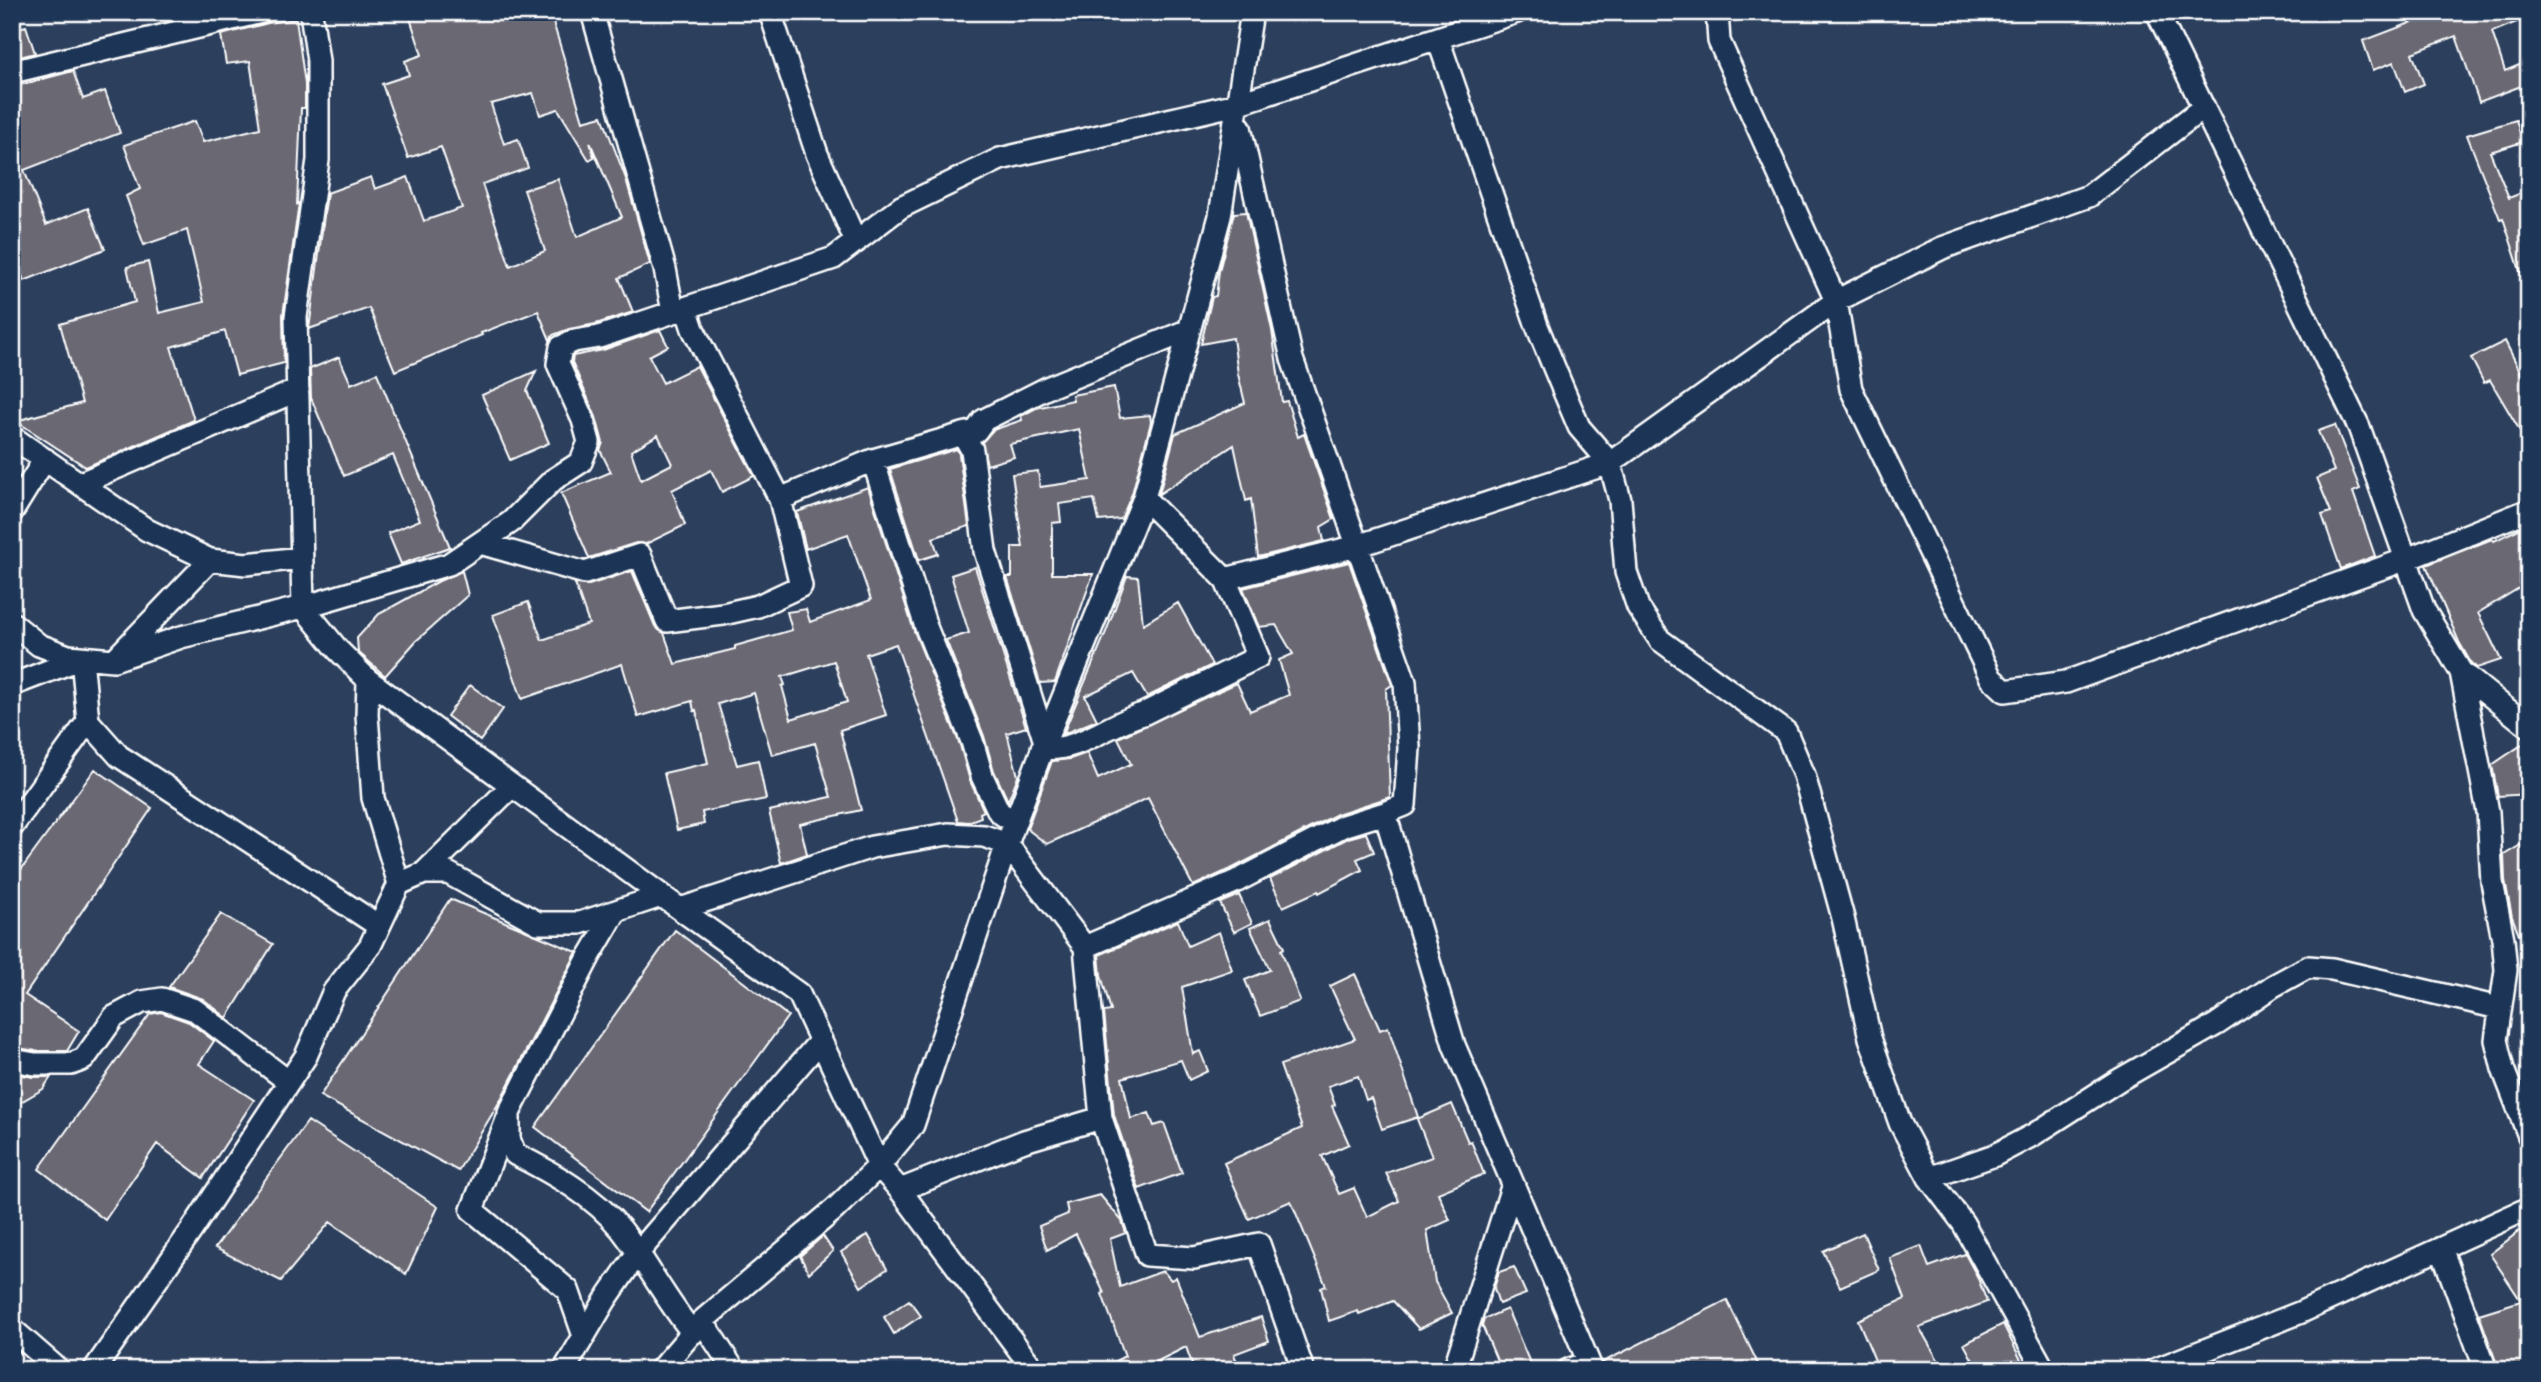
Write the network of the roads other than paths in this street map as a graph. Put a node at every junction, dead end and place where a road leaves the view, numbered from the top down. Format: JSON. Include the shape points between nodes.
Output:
{"nodes":[{"id":1,"x":261,"y":12,"type":"edge"},
{"id":2,"x":311,"y":12,"type":"edge"},
{"id":3,"x":592,"y":12,"type":"edge"},
{"id":4,"x":770,"y":12,"type":"edge"},
{"id":5,"x":1252,"y":12,"type":"edge"},
{"id":6,"x":1517,"y":12,"type":"edge"},
{"id":7,"x":1717,"y":12,"type":"edge"},
{"id":8,"x":2157,"y":12,"type":"edge"},
{"id":9,"x":1438,"y":39,"type":"junction"},
{"id":10,"x":12,"y":72,"type":"edge"},
{"id":11,"x":1237,"y":104,"type":"junction"},
{"id":12,"x":2204,"y":107,"type":"junction"},
{"id":13,"x":856,"y":242,"type":"junction"},
{"id":14,"x":1836,"y":300,"type":"junction"},
{"id":15,"x":680,"y":310,"type":"junction"},
{"id":16,"x":1189,"y":330,"type":"junction"},
{"id":17,"x":298,"y":390,"type":"junction"},
{"id":18,"x":963,"y":434,"type":"junction"},
{"id":19,"x":12,"y":437,"type":"edge"},
{"id":20,"x":45,"y":459,"type":"junction"},
{"id":21,"x":873,"y":460,"type":"junction"},
{"id":22,"x":1610,"y":463,"type":"junction"},
{"id":23,"x":80,"y":484,"type":"junction"},
{"id":24,"x":1144,"y":498,"type":"junction"},
{"id":25,"x":780,"y":499,"type":"junction"},
{"id":26,"x":2529,"y":510,"type":"edge"},
{"id":27,"x":12,"y":512,"type":"edge"},
{"id":28,"x":480,"y":543,"type":"junction"},
{"id":29,"x":1357,"y":546,"type":"junction"},
{"id":30,"x":302,"y":558,"type":"junction"},
{"id":31,"x":2407,"y":559,"type":"junction"},
{"id":32,"x":209,"y":560,"type":"junction"},
{"id":33,"x":1225,"y":579,"type":"junction"},
{"id":34,"x":303,"y":607,"type":"junction"},
{"id":35,"x":12,"y":623,"type":"edge"},
{"id":36,"x":82,"y":657,"type":"junction"},
{"id":37,"x":114,"y":660,"type":"junction"},
{"id":38,"x":2461,"y":672,"type":"junction"},
{"id":39,"x":368,"y":680,"type":"junction"},
{"id":40,"x":12,"y":685,"type":"edge"},
{"id":41,"x":88,"y":721,"type":"junction"},
{"id":42,"x":2529,"y":727,"type":"edge"},
{"id":43,"x":1044,"y":745,"type":"junction"},
{"id":44,"x":512,"y":786,"type":"junction"},
{"id":45,"x":1385,"y":813,"type":"junction"},
{"id":46,"x":1015,"y":823,"type":"junction"},
{"id":47,"x":12,"y":827,"type":"edge"},
{"id":48,"x":1007,"y":844,"type":"junction"},
{"id":49,"x":424,"y":873,"type":"junction"},
{"id":50,"x":399,"y":884,"type":"junction"},
{"id":51,"x":662,"y":896,"type":"junction"},
{"id":52,"x":680,"y":909,"type":"junction"},
{"id":53,"x":616,"y":911,"type":"junction"},
{"id":54,"x":379,"y":926,"type":"junction"},
{"id":55,"x":1085,"y":947,"type":"junction"},
{"id":56,"x":2499,"y":1009,"type":"junction"},
{"id":57,"x":821,"y":1040,"type":"junction"},
{"id":58,"x":12,"y":1060,"type":"edge"},
{"id":59,"x":289,"y":1082,"type":"junction"},
{"id":60,"x":509,"y":1114,"type":"junction"},
{"id":61,"x":1101,"y":1118,"type":"junction"},
{"id":62,"x":2529,"y":1136,"type":"edge"},
{"id":63,"x":879,"y":1166,"type":"junction"},
{"id":64,"x":1928,"y":1178,"type":"junction"},
{"id":65,"x":1513,"y":1184,"type":"junction"},
{"id":66,"x":900,"y":1190,"type":"junction"},
{"id":67,"x":2529,"y":1208,"type":"edge"},
{"id":68,"x":2441,"y":1248,"type":"junction"},
{"id":69,"x":638,"y":1254,"type":"junction"},
{"id":70,"x":697,"y":1327,"type":"junction"},
{"id":71,"x":12,"y":1329,"type":"edge"},
{"id":72,"x":584,"y":1336,"type":"junction"},
{"id":73,"x":1590,"y":1366,"type":"edge"},
{"id":74,"x":59,"y":1370,"type":"edge"},
{"id":75,"x":94,"y":1370,"type":"edge"},
{"id":76,"x":564,"y":1370,"type":"edge"},
{"id":77,"x":660,"y":1370,"type":"edge"},
{"id":78,"x":734,"y":1370,"type":"edge"},
{"id":79,"x":1034,"y":1370,"type":"edge"},
{"id":80,"x":1303,"y":1370,"type":"edge"},
{"id":81,"x":1454,"y":1370,"type":"edge"},
{"id":82,"x":1568,"y":1370,"type":"edge"},
{"id":83,"x":2044,"y":1370,"type":"edge"},
{"id":84,"x":2154,"y":1370,"type":"edge"},
{"id":85,"x":2486,"y":1370,"type":"edge"}],
"edges":[{"from":1,"to":10,"type":"street"},
{"from":2,"to":17,"type":"street","via":[[318,61],[318,160],[296,317]]},
{"from":3,"to":15,"type":"street"},
{"from":4,"to":13,"type":"street","via":[[817,154]]},
{"from":5,"to":11,"type":"street"},
{"from":6,"to":9,"type":"street"},
{"from":7,"to":14,"type":"street","via":[[1719,41]]},
{"from":8,"to":12,"type":"street"},
{"from":9,"to":11,"type":"street"},
{"from":9,"to":22,"type":"street","via":[[1555,371],[1579,427]]},
{"from":11,"to":13,"type":"street","via":[[1000,159],[901,207]]},
{"from":11,"to":16,"type":"street","via":[[1220,216]]},
{"from":11,"to":29,"type":"street","via":[[1241,140],[1292,359]]},
{"from":12,"to":14,"type":"street","via":[[2089,196],[1942,248]]},
{"from":12,"to":31,"type":"street","via":[[2359,428]]},
{"from":13,"to":15,"type":"street","via":[[834,258]]},
{"from":14,"to":22,"type":"street"},
{"from":14,"to":31,"type":"street","via":[[1851,388],[1991,678],[2004,691],[2066,682]]},
{"from":15,"to":25,"type":"street"},
{"from":15,"to":28,"type":"street","via":[[561,348],[558,364],[589,442],[580,462]]},
{"from":16,"to":18,"type":"street","via":[[1047,388],[984,420],[976,431]]},
{"from":16,"to":24,"type":"street"},
{"from":17,"to":23,"type":"street"},
{"from":17,"to":30,"type":"street"},
{"from":18,"to":21,"type":"street"},
{"from":18,"to":43,"type":"street","via":[[972,450],[985,551]]},
{"from":19,"to":20,"type":"street"},
{"from":20,"to":23,"type":"street"},
{"from":20,"to":27,"type":"street"},
{"from":21,"to":25,"type":"street"},
{"from":21,"to":46,"type":"street","via":[[926,626],[982,776],[999,812]]},
{"from":22,"to":29,"type":"street"},
{"from":22,"to":64,"type":"street","via":[[1620,500],[1626,572],[1639,607],[1660,640],[1786,732],[1808,788],[1870,1038],[1900,1123]]},
{"from":23,"to":32,"type":"street","via":[[147,530]]},
{"from":24,"to":33,"type":"street"},
{"from":24,"to":43,"type":"street"},
{"from":25,"to":28,"type":"street","via":[[802,586],[758,606],[723,614],[667,621],[640,555],[585,573]]},
{"from":26,"to":31,"type":"street"},
{"from":28,"to":34,"type":"street","via":[[449,564]]},
{"from":29,"to":33,"type":"street"},
{"from":29,"to":45,"type":"street","via":[[1405,682],[1409,748],[1405,805]]},
{"from":30,"to":32,"type":"street","via":[[246,564]]},
{"from":30,"to":34,"type":"street"},
{"from":31,"to":38,"type":"street","via":[[2424,610]]},
{"from":32,"to":37,"type":"street"},
{"from":33,"to":43,"type":"street","via":[[1258,657],[1067,748]]},
{"from":34,"to":37,"type":"street","via":[[181,637]]},
{"from":34,"to":39,"type":"street"},
{"from":35,"to":36,"type":"street","via":[[39,645]]},
{"from":36,"to":37,"type":"street"},
{"from":36,"to":40,"type":"street"},
{"from":36,"to":41,"type":"street"},
{"from":38,"to":42,"type":"street"},
{"from":38,"to":56,"type":"street","via":[[2488,812],[2492,882],[2503,939],[2505,970]]},
{"from":39,"to":44,"type":"street"},
{"from":39,"to":50,"type":"street","via":[[373,798]]},
{"from":41,"to":47,"type":"street"},
{"from":41,"to":54,"type":"street","via":[[119,756]]},
{"from":43,"to":46,"type":"street"},
{"from":44,"to":49,"type":"street"},
{"from":44,"to":51,"type":"street"},
{"from":45,"to":55,"type":"street","via":[[1343,826],[1239,880]]},
{"from":45,"to":65,"type":"street","via":[[1454,1045]]},
{"from":46,"to":48,"type":"street"},
{"from":48,"to":52,"type":"street","via":[[984,835],[948,834],[872,847]]},
{"from":48,"to":55,"type":"street"},
{"from":48,"to":63,"type":"street","via":[[913,1125]]},
{"from":49,"to":50,"type":"street"},
{"from":49,"to":53,"type":"street","via":[[447,873],[538,923],[580,923]]},
{"from":50,"to":54,"type":"street"},
{"from":51,"to":52,"type":"street"},
{"from":51,"to":53,"type":"street"},
{"from":52,"to":57,"type":"street","via":[[799,994]]},
{"from":53,"to":60,"type":"street"},
{"from":54,"to":59,"type":"street","via":[[370,946],[334,991],[306,1056]]},
{"from":55,"to":61,"type":"street"},
{"from":56,"to":62,"type":"street","via":[[2496,1040]]},
{"from":56,"to":64,"type":"street","via":[[2308,967],[2033,1135],[1996,1155]]},
{"from":57,"to":63,"type":"street"},
{"from":57,"to":69,"type":"street"},
{"from":58,"to":59,"type":"street","via":[[71,1064],[84,1059],[114,1017],[142,1002],[162,999],[195,1010]]},
{"from":59,"to":75,"type":"street"},
{"from":60,"to":69,"type":"street","via":[[509,1139],[515,1154],[548,1170],[594,1203]]},
{"from":60,"to":72,"type":"street","via":[[472,1210],[568,1290]]},
{"from":61,"to":66,"type":"street","via":[[1024,1141]]},
{"from":61,"to":80,"type":"street","via":[[1147,1255],[1194,1258],[1259,1244]]},
{"from":63,"to":66,"type":"street"},
{"from":63,"to":70,"type":"street"},
{"from":64,"to":83,"type":"street","via":[[1963,1223]]},
{"from":65,"to":73,"type":"street"},
{"from":65,"to":81,"type":"street"},
{"from":66,"to":79,"type":"street"},
{"from":67,"to":68,"type":"street"},
{"from":68,"to":84,"type":"street","via":[[2298,1313]]},
{"from":68,"to":85,"type":"street"},
{"from":69,"to":70,"type":"street","via":[[676,1313]]},
{"from":69,"to":72,"type":"street"},
{"from":70,"to":77,"type":"street"},
{"from":70,"to":78,"type":"street"},
{"from":71,"to":74,"type":"street"},
{"from":72,"to":76,"type":"street"},
{"from":73,"to":82,"type":"street"}]}
